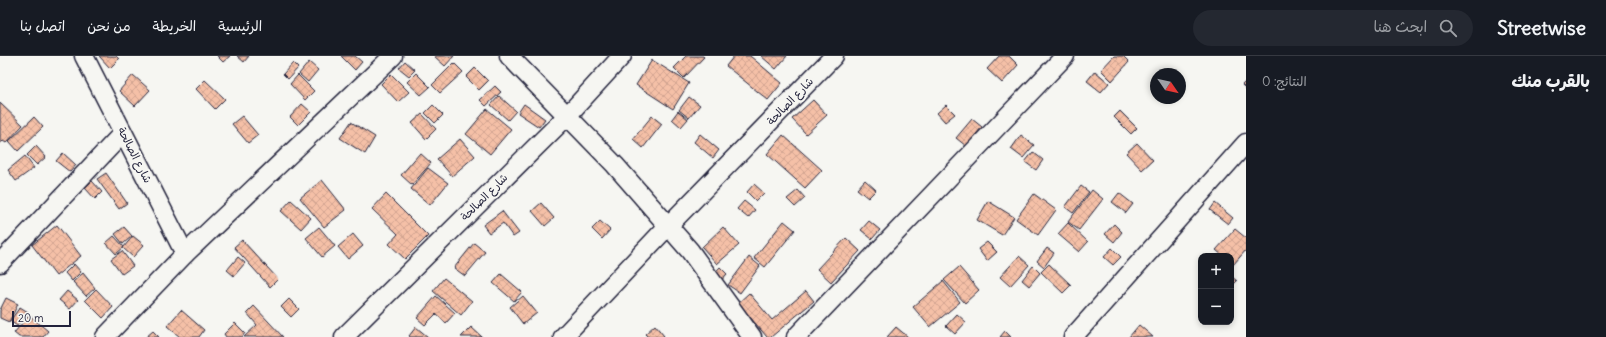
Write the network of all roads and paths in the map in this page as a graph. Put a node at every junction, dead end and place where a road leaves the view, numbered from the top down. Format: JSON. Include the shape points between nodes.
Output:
{"nodes":[{"id":1,"x":84,"y":56,"type":"edge"},
{"id":2,"x":393,"y":56,"type":"edge"},
{"id":3,"x":509,"y":56,"type":"edge"},
{"id":4,"x":622,"y":56,"type":"edge"},
{"id":5,"x":834,"y":56,"type":"edge"},
{"id":6,"x":1065,"y":56,"type":"edge"},
{"id":7,"x":567,"y":116,"type":"junction"},
{"id":8,"x":123,"y":133,"type":"junction"},
{"id":9,"x":1246,"y":143,"type":"edge"},
{"id":10,"x":668,"y":226,"type":"junction"},
{"id":11,"x":185,"y":254,"type":"junction"},
{"id":12,"x":0,"y":263,"type":"edge"},
{"id":13,"x":105,"y":337,"type":"edge"},
{"id":14,"x":344,"y":337,"type":"edge"},
{"id":15,"x":563,"y":337,"type":"edge"},
{"id":16,"x":752,"y":337,"type":"edge"},
{"id":17,"x":796,"y":337,"type":"edge"},
{"id":18,"x":1073,"y":337,"type":"edge"}],
"edges":[{"from":1,"to":8,"type":"street","name":"شارع الصالحة"},
{"from":2,"to":11,"type":"street"},
{"from":3,"to":7,"type":"street"},
{"from":4,"to":7,"type":"street","name":"شارع الصالحة"},
{"from":5,"to":10,"type":"street","name":"شارع الصالحة"},
{"from":6,"to":17,"type":"street"},
{"from":7,"to":10,"type":"street","via":[[615,165]]},
{"from":7,"to":14,"type":"street","name":"شارع الصالحة"},
{"from":8,"to":11,"type":"street","name":"شارع الصالحة"},
{"from":8,"to":12,"type":"street"},
{"from":9,"to":18,"type":"street"},
{"from":10,"to":15,"type":"street","name":"شارع الصالحة"},
{"from":10,"to":16,"type":"street","via":[[690,251]]},
{"from":11,"to":13,"type":"street"}]}
